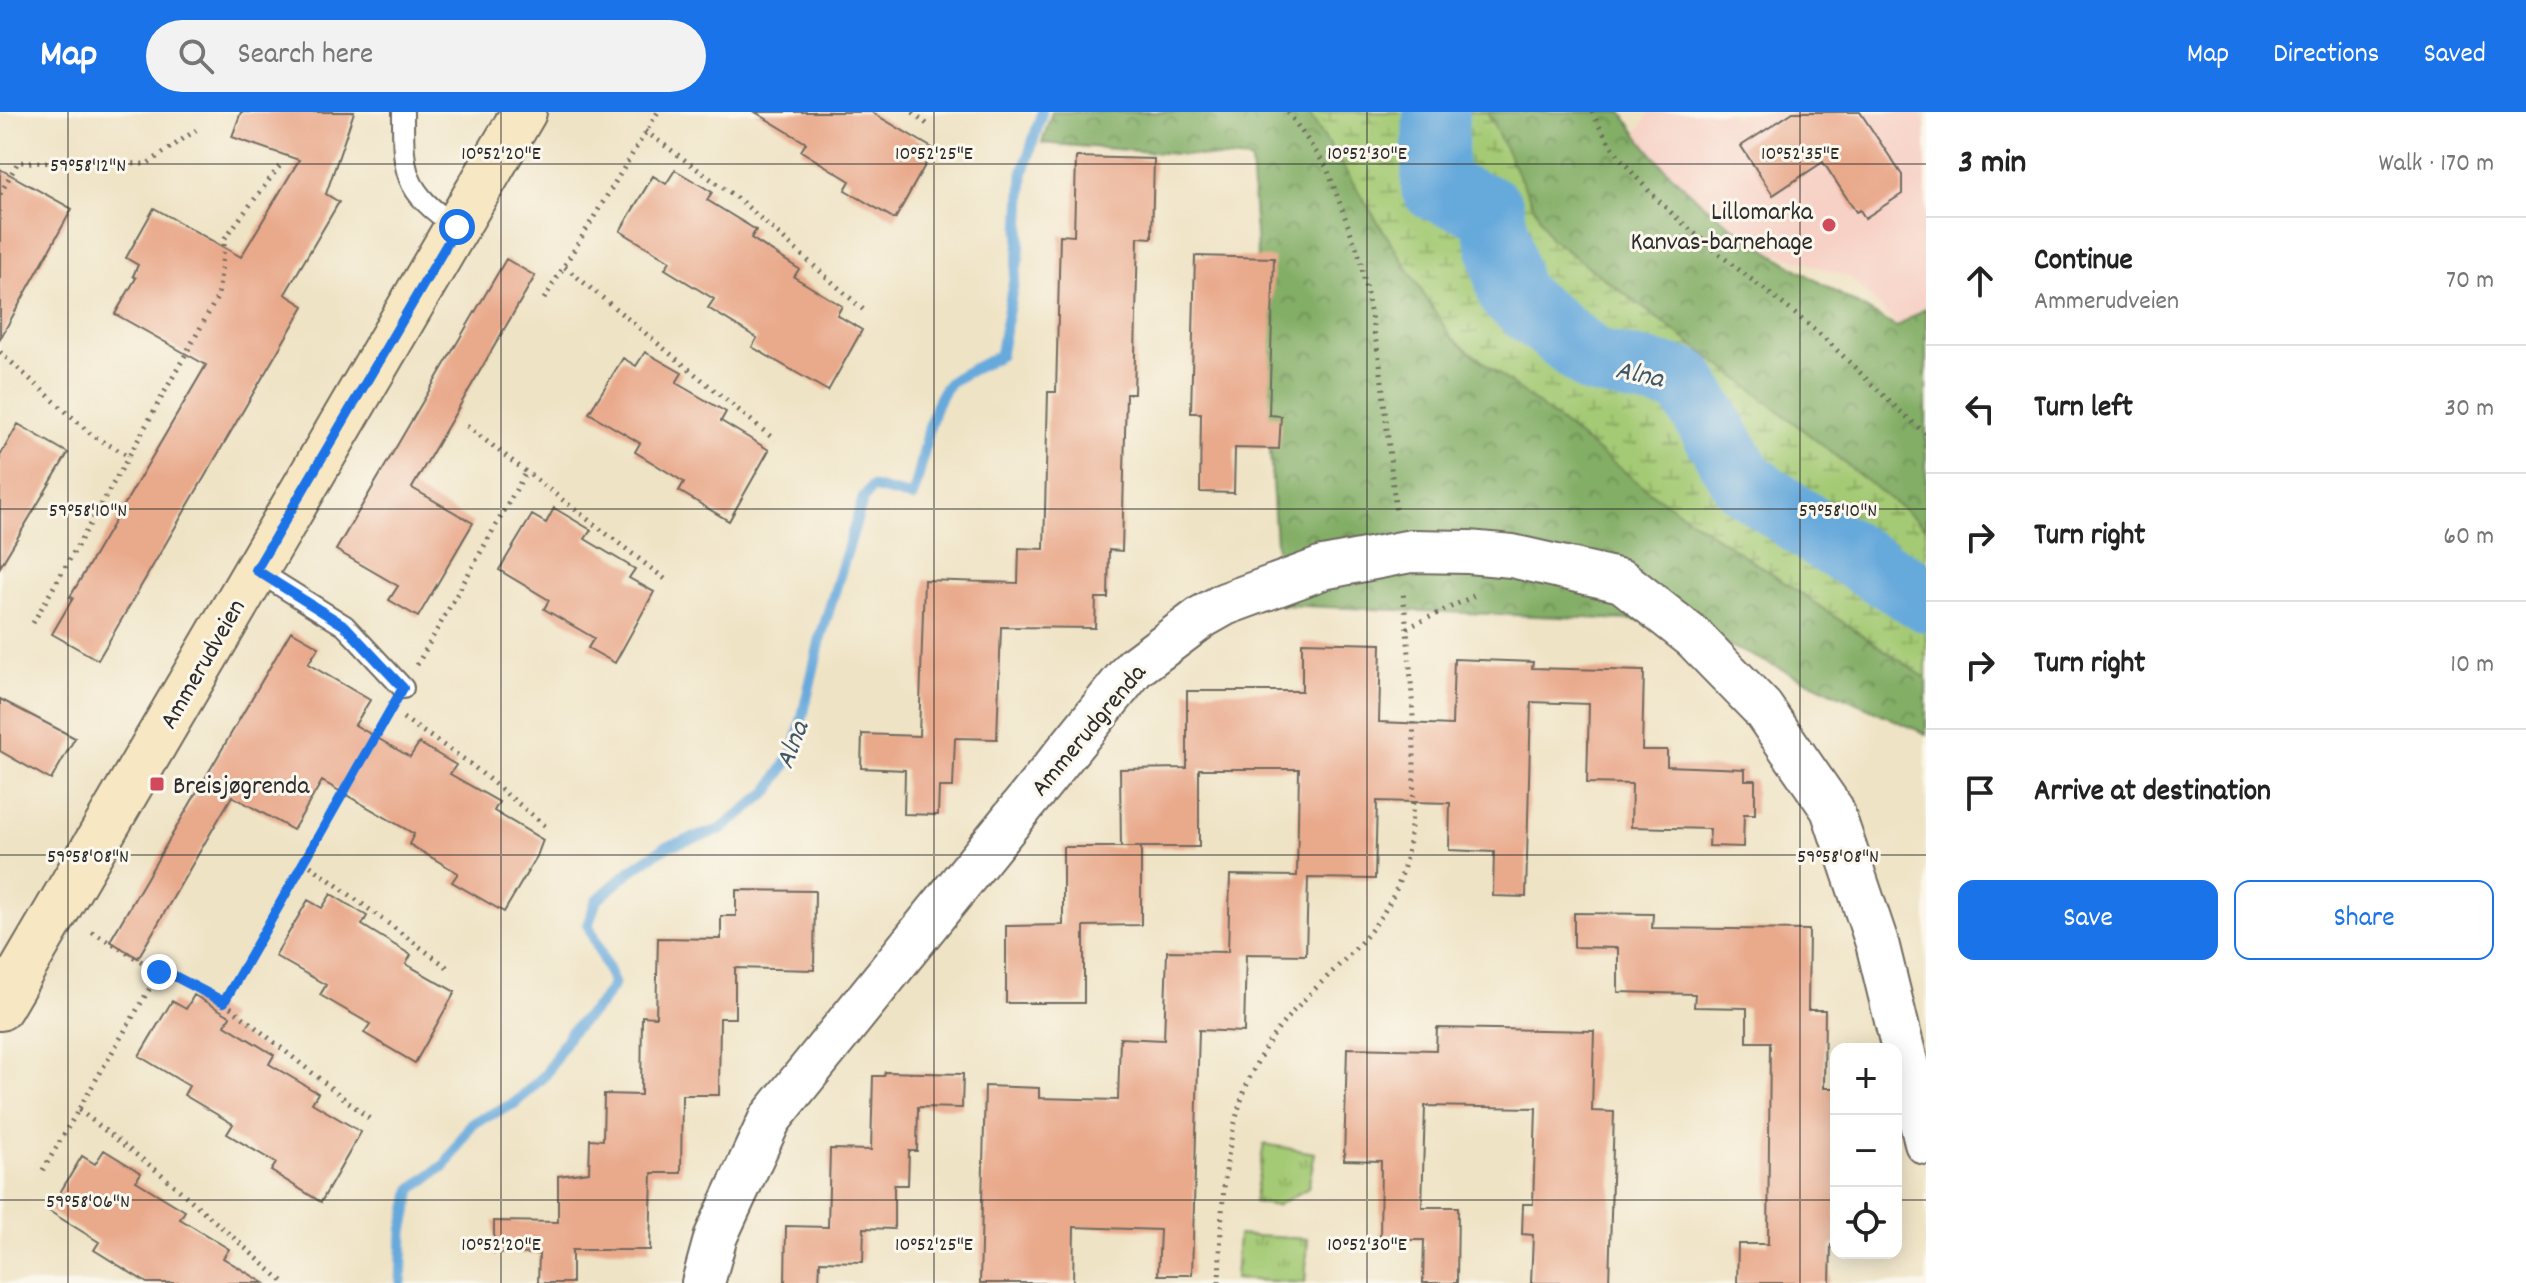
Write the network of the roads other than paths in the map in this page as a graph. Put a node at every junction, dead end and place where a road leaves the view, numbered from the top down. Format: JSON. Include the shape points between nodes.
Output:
{"nodes":[{"id":1,"x":403,"y":112,"type":"edge"},
{"id":2,"x":524,"y":112,"type":"edge"},
{"id":3,"x":457,"y":227,"type":"junction"},
{"id":4,"x":256,"y":570,"type":"junction"},
{"id":5,"x":403,"y":688,"type":"road end"},
{"id":6,"x":0,"y":1008,"type":"edge"},
{"id":7,"x":1926,"y":1143,"type":"edge"},
{"id":8,"x":703,"y":1283,"type":"edge"}],
"edges":[{"from":1,"to":3,"type":"lane","via":[[403,168],[434,212]]},
{"from":2,"to":3,"type":"street","name":"Ammerudveien"},
{"from":3,"to":4,"type":"street","name":"Ammerudveien"},
{"from":4,"to":5,"type":"lane","via":[[345,626]]},
{"from":4,"to":6,"type":"street","name":"Ammerudveien"},
{"from":7,"to":8,"type":"street","name":"Ammerudgrenda","bridge":true,"via":[[1877,943],[1832,809],[1762,708],[1694,638],[1622,581],[1512,556],[1411,551],[1323,568],[1225,604],[1134,668],[770,1119],[716,1236]]}]}
